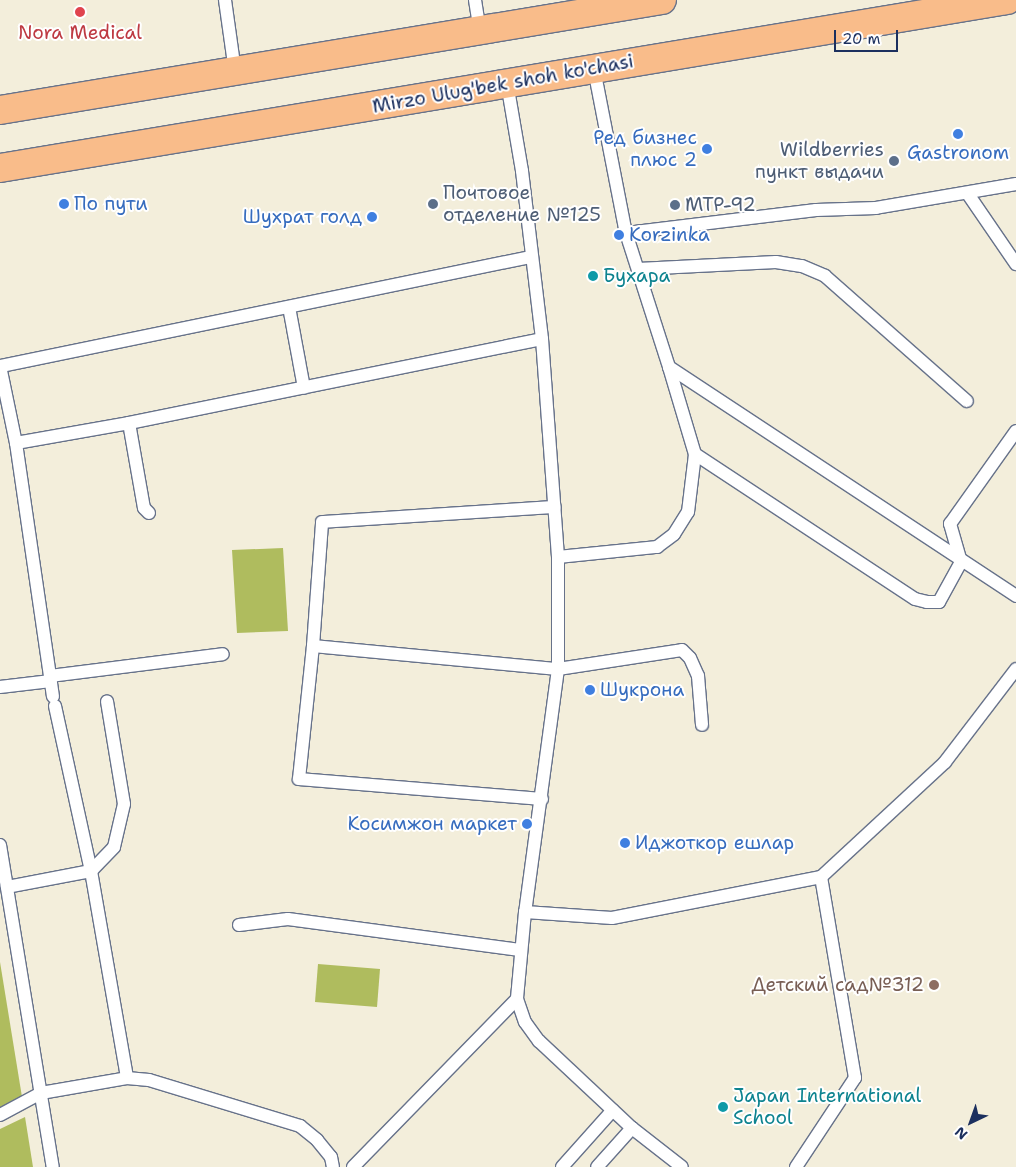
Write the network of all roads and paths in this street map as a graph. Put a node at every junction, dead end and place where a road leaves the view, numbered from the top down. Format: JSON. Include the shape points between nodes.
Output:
{"nodes":[{"id":1,"x":225,"y":0,"type":"edge"},
{"id":2,"x":475,"y":0,"type":"edge"},
{"id":3,"x":662,"y":0,"type":"edge"},
{"id":4,"x":1007,"y":0,"type":"edge"},
{"id":5,"x":480,"y":30,"type":"junction"},
{"id":6,"x":594,"y":69,"type":"junction"},
{"id":7,"x":235,"y":71,"type":"junction"},
{"id":8,"x":507,"y":83,"type":"junction"},
{"id":9,"x":0,"y":110,"type":"edge"},
{"id":10,"x":0,"y":168,"type":"edge"},
{"id":11,"x":1016,"y":184,"type":"edge"},
{"id":12,"x":968,"y":194,"type":"junction"},
{"id":13,"x":626,"y":233,"type":"junction"},
{"id":14,"x":530,"y":257,"type":"junction"},
{"id":15,"x":1016,"y":264,"type":"edge"},
{"id":16,"x":638,"y":269,"type":"junction"},
{"id":17,"x":289,"y":307,"type":"junction"},
{"id":18,"x":542,"y":339,"type":"junction"},
{"id":19,"x":1,"y":366,"type":"edge"},
{"id":20,"x":669,"y":367,"type":"junction"},
{"id":21,"x":304,"y":388,"type":"junction"},
{"id":22,"x":967,"y":401,"type":"dead end"},
{"id":23,"x":129,"y":423,"type":"junction"},
{"id":24,"x":1016,"y":431,"type":"edge"},
{"id":25,"x":16,"y":443,"type":"junction"},
{"id":26,"x":695,"y":454,"type":"junction"},
{"id":27,"x":555,"y":507,"type":"junction"},
{"id":28,"x":149,"y":513,"type":"dead end"},
{"id":29,"x":558,"y":556,"type":"junction"},
{"id":30,"x":962,"y":562,"type":"junction"},
{"id":31,"x":1016,"y":596,"type":"edge"},
{"id":32,"x":313,"y":646,"type":"junction"},
{"id":33,"x":223,"y":654,"type":"dead end"},
{"id":34,"x":558,"y":669,"type":"junction"},
{"id":35,"x":1016,"y":669,"type":"edge"},
{"id":36,"x":50,"y":678,"type":"junction"},
{"id":37,"x":0,"y":687,"type":"edge"},
{"id":38,"x":107,"y":701,"type":"dead end"},
{"id":39,"x":702,"y":725,"type":"dead end"},
{"id":40,"x":542,"y":799,"type":"junction"},
{"id":41,"x":0,"y":845,"type":"edge"},
{"id":42,"x":91,"y":871,"type":"junction"},
{"id":43,"x":821,"y":876,"type":"junction"},
{"id":44,"x":7,"y":887,"type":"junction"},
{"id":45,"x":525,"y":912,"type":"junction"},
{"id":46,"x":239,"y":925,"type":"dead end"},
{"id":47,"x":520,"y":950,"type":"junction"},
{"id":48,"x":517,"y":999,"type":"junction"},
{"id":49,"x":127,"y":1078,"type":"junction"},
{"id":50,"x":41,"y":1093,"type":"junction"},
{"id":51,"x":613,"y":1110,"type":"junction"},
{"id":52,"x":0,"y":1115,"type":"edge"},
{"id":53,"x":632,"y":1128,"type":"junction"},
{"id":54,"x":53,"y":1167,"type":"edge"},
{"id":55,"x":333,"y":1167,"type":"edge"},
{"id":56,"x":353,"y":1167,"type":"edge"},
{"id":57,"x":562,"y":1167,"type":"edge"},
{"id":58,"x":597,"y":1167,"type":"edge"},
{"id":59,"x":682,"y":1167,"type":"edge"},
{"id":60,"x":796,"y":1167,"type":"edge"}],
"edges":[{"from":1,"to":7,"type":"lane"},
{"from":2,"to":5,"type":"lane"},
{"from":3,"to":5,"type":"main road"},
{"from":4,"to":6,"type":"main road","name":"Mirzo Ulug'bek shoh ko'chasi"},
{"from":5,"to":7,"type":"main road"},
{"from":6,"to":8,"type":"main road","name":"Mirzo Ulug'bek shoh ko'chasi"},
{"from":6,"to":13,"type":"lane"},
{"from":7,"to":9,"type":"main road"},
{"from":8,"to":10,"type":"main road","name":"Mirzo Ulug'bek shoh ko'chasi"},
{"from":8,"to":14,"type":"lane","via":[[522,171]]},
{"from":11,"to":12,"type":"lane"},
{"from":12,"to":13,"type":"lane","via":[[876,208],[816,210]]},
{"from":12,"to":15,"type":"lane"},
{"from":13,"to":16,"type":"lane"},
{"from":14,"to":17,"type":"lane"},
{"from":14,"to":18,"type":"lane"},
{"from":16,"to":20,"type":"lane"},
{"from":16,"to":22,"type":"lane","via":[[776,262],[802,266],[824,276]]},
{"from":17,"to":19,"type":"lane"},
{"from":17,"to":21,"type":"lane"},
{"from":18,"to":21,"type":"lane"},
{"from":18,"to":27,"type":"lane"},
{"from":19,"to":25,"type":"lane"},
{"from":20,"to":26,"type":"lane"},
{"from":20,"to":30,"type":"lane"},
{"from":21,"to":23,"type":"lane"},
{"from":23,"to":25,"type":"lane"},
{"from":23,"to":28,"type":"lane","via":[[144,508]]},
{"from":24,"to":30,"type":"lane","via":[[950,524]]},
{"from":25,"to":36,"type":"lane"},
{"from":26,"to":29,"type":"lane","via":[[688,512],[674,534],[657,547]]},
{"from":26,"to":30,"type":"lane","via":[[915,599],[939,602]]},
{"from":27,"to":29,"type":"lane"},
{"from":27,"to":32,"type":"lane","via":[[322,522]]},
{"from":29,"to":34,"type":"lane"},
{"from":30,"to":31,"type":"lane"},
{"from":32,"to":34,"type":"lane"},
{"from":32,"to":40,"type":"lane","via":[[299,779]]},
{"from":33,"to":36,"type":"lane","via":[[134,662]]},
{"from":34,"to":39,"type":"lane","via":[[682,650],[690,658],[698,676]]},
{"from":34,"to":40,"type":"lane"},
{"from":35,"to":43,"type":"lane","via":[[945,762]]},
{"from":36,"to":37,"type":"lane"},
{"from":36,"to":42,"type":"lane"},
{"from":38,"to":42,"type":"lane","via":[[124,804],[114,847]]},
{"from":40,"to":45,"type":"lane"},
{"from":41,"to":44,"type":"lane"},
{"from":42,"to":44,"type":"lane"},
{"from":42,"to":49,"type":"lane"},
{"from":43,"to":45,"type":"lane","via":[[612,918]]},
{"from":43,"to":60,"type":"lane","via":[[856,1078]]},
{"from":44,"to":50,"type":"lane"},
{"from":45,"to":47,"type":"lane"},
{"from":46,"to":47,"type":"lane","via":[[288,919]]},
{"from":47,"to":48,"type":"lane"},
{"from":48,"to":51,"type":"lane","via":[[525,1022],[539,1041]]},
{"from":48,"to":56,"type":"lane"},
{"from":49,"to":50,"type":"lane"},
{"from":49,"to":55,"type":"lane","via":[[149,1080],[300,1126],[331,1157]]},
{"from":50,"to":52,"type":"lane"},
{"from":50,"to":54,"type":"lane"},
{"from":51,"to":53,"type":"lane"},
{"from":51,"to":57,"type":"lane"},
{"from":53,"to":58,"type":"lane"},
{"from":53,"to":59,"type":"lane"}]}
